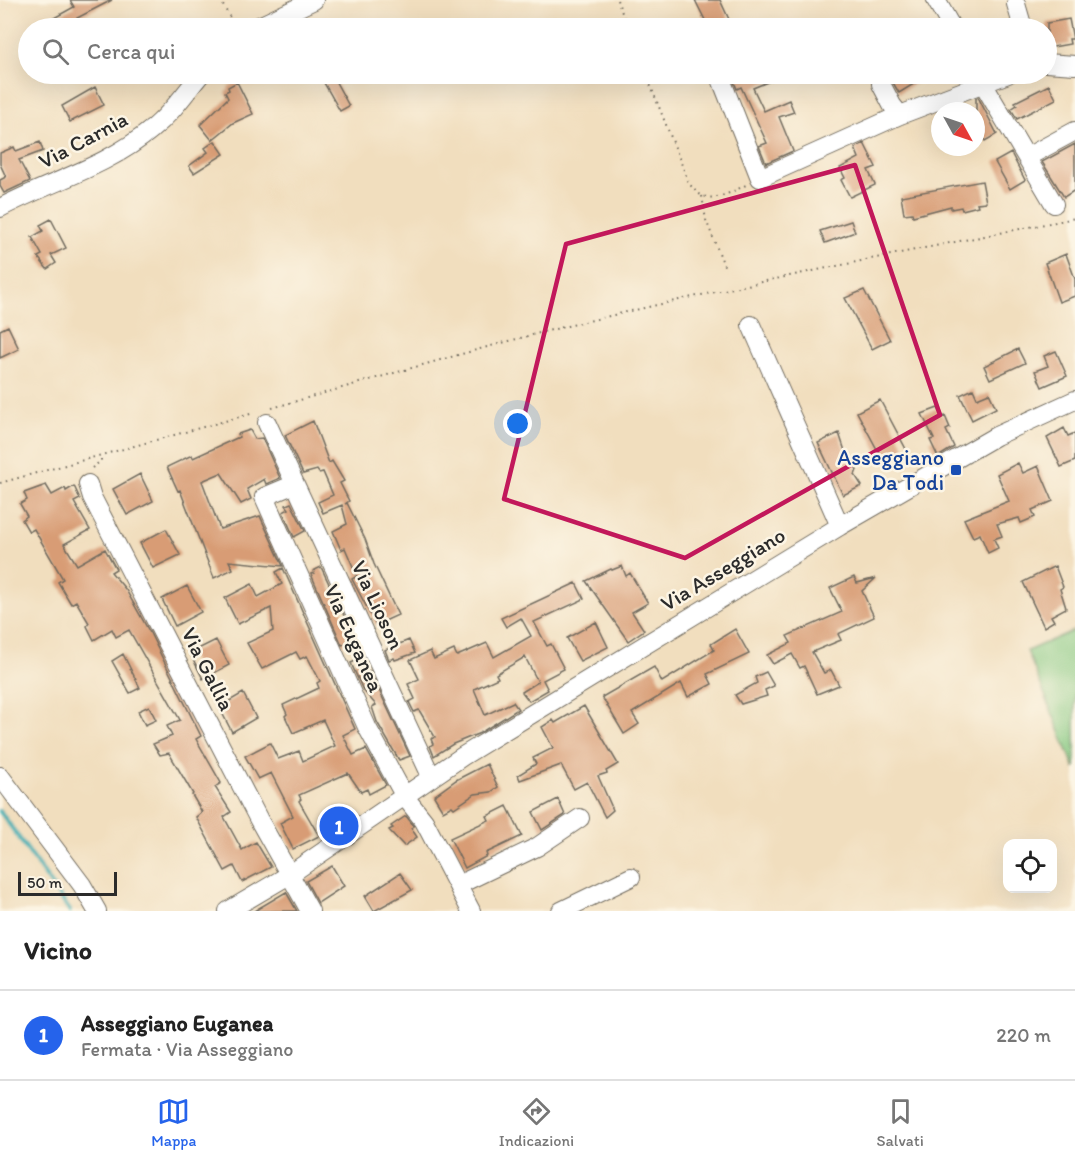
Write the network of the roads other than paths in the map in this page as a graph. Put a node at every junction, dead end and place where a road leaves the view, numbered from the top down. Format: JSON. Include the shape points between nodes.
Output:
{"nodes":[{"id":1,"x":314,"y":0,"type":"edge"},
{"id":2,"x":936,"y":0,"type":"edge"},
{"id":3,"x":1016,"y":4,"type":"dead end"},
{"id":4,"x":276,"y":18,"type":"edge"},
{"id":5,"x":946,"y":18,"type":"edge"},
{"id":6,"x":1020,"y":18,"type":"edge"},
{"id":7,"x":1057,"y":64,"type":"edge"},
{"id":8,"x":1075,"y":65,"type":"edge"},
{"id":9,"x":194,"y":84,"type":"edge"},
{"id":10,"x":723,"y":84,"type":"edge"},
{"id":11,"x":881,"y":84,"type":"dead end"},
{"id":12,"x":969,"y":84,"type":"edge"},
{"id":13,"x":983,"y":84,"type":"edge"},
{"id":14,"x":900,"y":115,"type":"junction"},
{"id":15,"x":1075,"y":131,"type":"edge"},
{"id":16,"x":1027,"y":157,"type":"junction"},
{"id":17,"x":1054,"y":204,"type":"dead end"},
{"id":18,"x":0,"y":208,"type":"edge"},
{"id":19,"x":751,"y":325,"type":"dead end"},
{"id":20,"x":1075,"y":400,"type":"edge"},
{"id":21,"x":267,"y":423,"type":"dead end"},
{"id":22,"x":88,"y":484,"type":"dead end"},
{"id":23,"x":295,"y":484,"type":"junction"},
{"id":24,"x":840,"y":526,"type":"junction"},
{"id":25,"x":0,"y":776,"type":"edge"},
{"id":26,"x":431,"y":776,"type":"junction"},
{"id":27,"x":405,"y":797,"type":"junction"},
{"id":28,"x":580,"y":818,"type":"dead end"},
{"id":29,"x":289,"y":875,"type":"junction"},
{"id":30,"x":631,"y":877,"type":"dead end"},
{"id":31,"x":82,"y":885,"type":"junction"},
{"id":32,"x":458,"y":885,"type":"junction"},
{"id":33,"x":97,"y":911,"type":"edge"},
{"id":34,"x":111,"y":911,"type":"edge"},
{"id":35,"x":228,"y":911,"type":"edge"},
{"id":36,"x":309,"y":911,"type":"edge"},
{"id":37,"x":471,"y":911,"type":"edge"},
{"id":38,"x":561,"y":911,"type":"edge"}],
"edges":[{"from":1,"to":4,"type":"street"},
{"from":2,"to":5,"type":"street"},
{"from":3,"to":6,"type":"street"},
{"from":7,"to":8,"type":"street"},
{"from":9,"to":18,"type":"street","name":"Via Carnia","via":[[174,110],[122,151]]},
{"from":10,"to":14,"type":"street","via":[[760,178]]},
{"from":11,"to":14,"type":"street"},
{"from":12,"to":14,"type":"street"},
{"from":13,"to":16,"type":"street"},
{"from":15,"to":16,"type":"street"},
{"from":16,"to":17,"type":"street"},
{"from":19,"to":24,"type":"street"},
{"from":20,"to":24,"type":"street","name":"Via Asseggiano","via":[[996,436]]},
{"from":21,"to":23,"type":"street","name":"Via Lioson"},
{"from":22,"to":29,"type":"street","name":"Via Gallia"},
{"from":23,"to":26,"type":"street","name":"Via Lioson"},
{"from":23,"to":27,"type":"street","name":"Via Euganea","via":[[264,497],[367,727]]},
{"from":24,"to":26,"type":"street","name":"Via Asseggiano"},
{"from":25,"to":31,"type":"street"},
{"from":26,"to":27,"type":"street","name":"Via Asseggiano"},
{"from":27,"to":29,"type":"street","name":"Via Asseggiano"},
{"from":27,"to":32,"type":"street","via":[[424,820]]},
{"from":28,"to":32,"type":"street","via":[[537,847]]},
{"from":29,"to":35,"type":"street","name":"Via Asseggiano"},
{"from":29,"to":36,"type":"street","name":"Via Gallia"},
{"from":30,"to":38,"type":"street"},
{"from":31,"to":33,"type":"street"},
{"from":31,"to":34,"type":"street"},
{"from":32,"to":37,"type":"street"}]}
